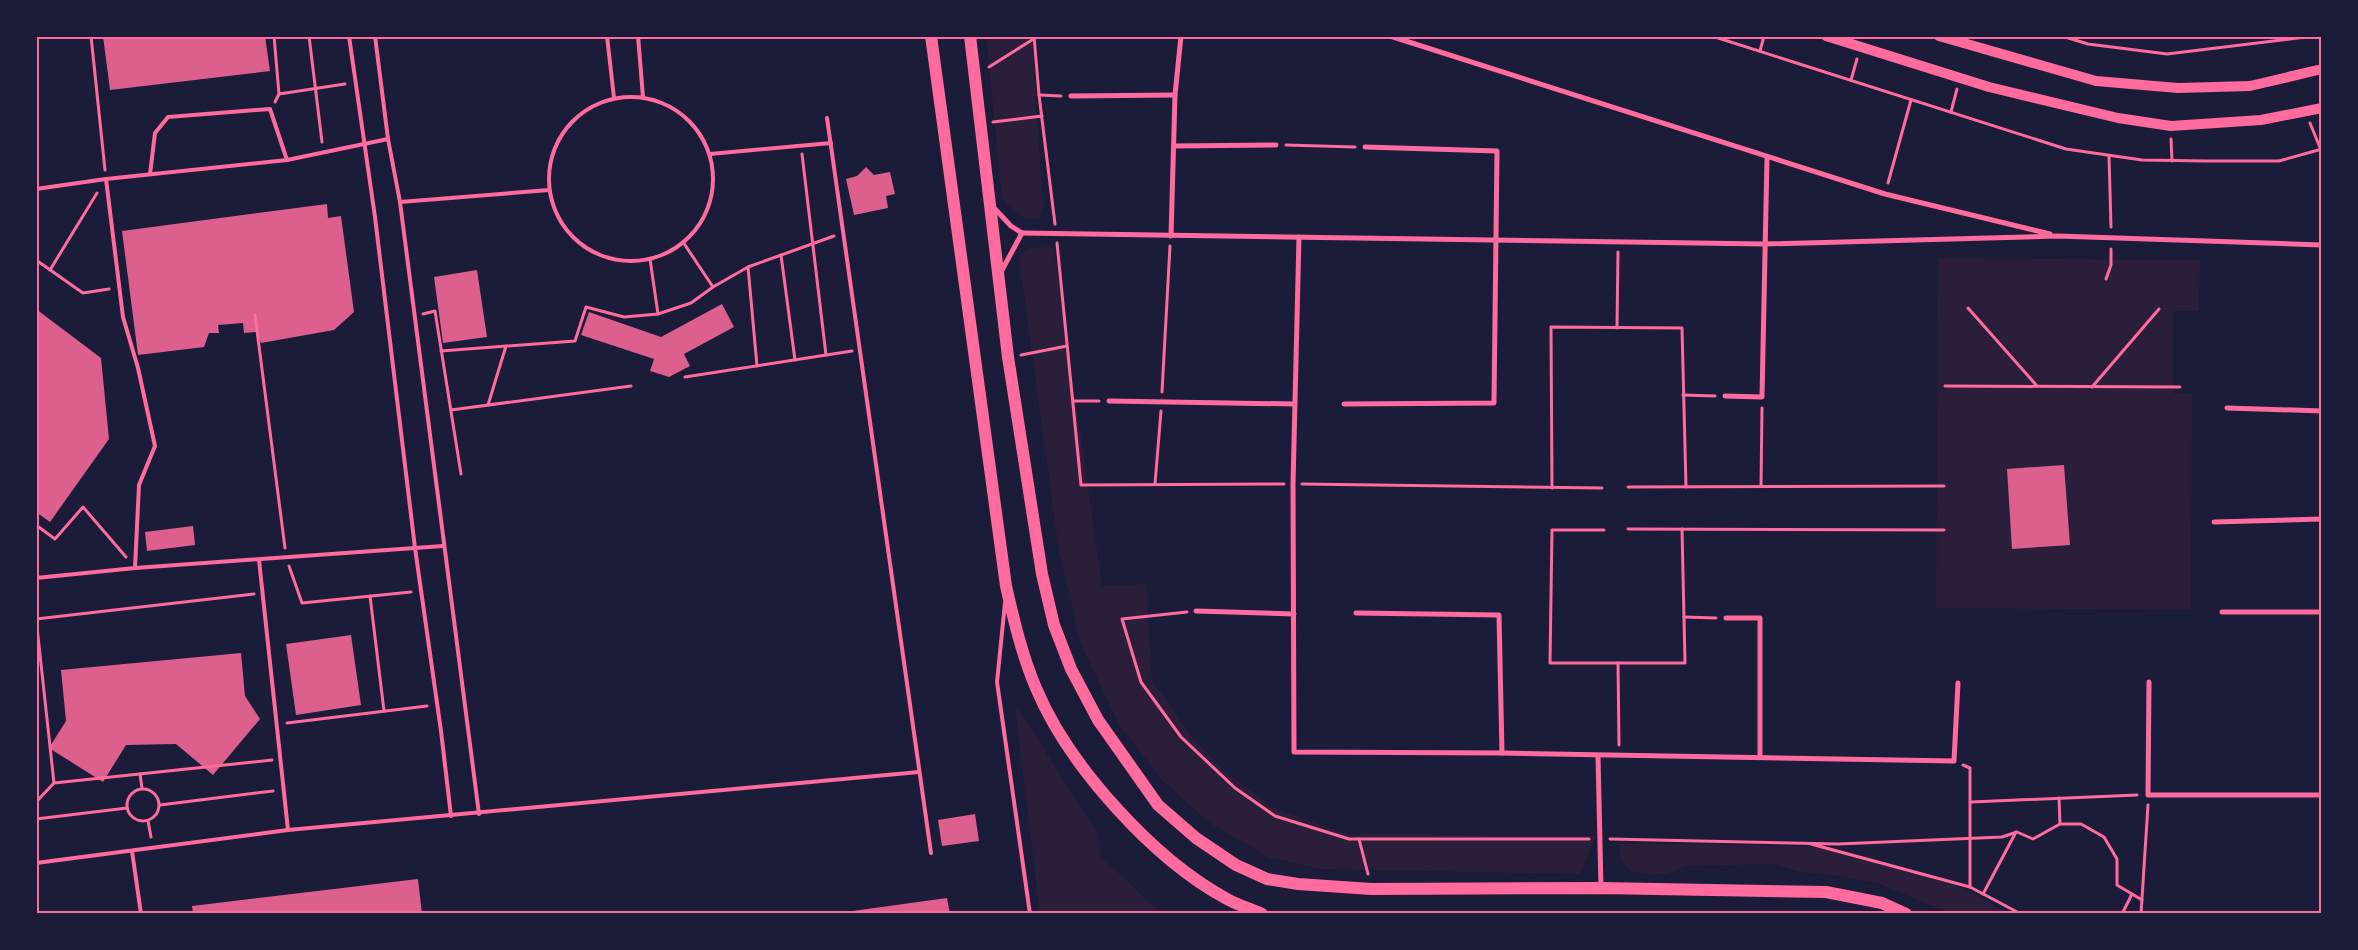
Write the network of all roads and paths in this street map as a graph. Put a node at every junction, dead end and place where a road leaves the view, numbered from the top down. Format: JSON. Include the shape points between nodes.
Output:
{"nodes":[{"id":1,"x":91,"y":36,"type":"edge"},
{"id":2,"x":274,"y":36,"type":"edge"},
{"id":3,"x":309,"y":36,"type":"edge"},
{"id":4,"x":349,"y":36,"type":"edge"},
{"id":5,"x":375,"y":36,"type":"edge"},
{"id":6,"x":607,"y":36,"type":"edge"},
{"id":7,"x":638,"y":36,"type":"edge"},
{"id":8,"x":931,"y":36,"type":"edge"},
{"id":9,"x":970,"y":36,"type":"edge"},
{"id":10,"x":1181,"y":36,"type":"edge"},
{"id":11,"x":1390,"y":36,"type":"edge"},
{"id":12,"x":1712,"y":36,"type":"edge"},
{"id":13,"x":1764,"y":36,"type":"edge"},
{"id":14,"x":1826,"y":36,"type":"edge"},
{"id":15,"x":1939,"y":36,"type":"edge"},
{"id":16,"x":2062,"y":36,"type":"edge"},
{"id":17,"x":2314,"y":36,"type":"edge"},
{"id":18,"x":1034,"y":37,"type":"edge"},
{"id":19,"x":1860,"y":47,"type":"junction"},
{"id":20,"x":1760,"y":52,"type":"junction"},
{"id":21,"x":2322,"y":69,"type":"edge"},
{"id":22,"x":973,"y":77,"type":"junction"},
{"id":23,"x":1960,"y":78,"type":"junction"},
{"id":24,"x":1851,"y":80,"type":"junction"},
{"id":25,"x":355,"y":83,"type":"junction"},
{"id":26,"x":316,"y":89,"type":"junction"},
{"id":27,"x":279,"y":94,"type":"junction"},
{"id":28,"x":1039,"y":95,"type":"junction"},
{"id":29,"x":1175,"y":95,"type":"junction"},
{"id":30,"x":1071,"y":96,"type":"joint"},
{"id":31,"x":643,"y":97,"type":"junction"},
{"id":32,"x":614,"y":98,"type":"junction"},
{"id":33,"x":1911,"y":100,"type":"junction"},
{"id":34,"x":270,"y":108,"type":"junction"},
{"id":35,"x":2322,"y":108,"type":"edge"},
{"id":36,"x":2305,"y":111,"type":"junction"},
{"id":37,"x":1951,"y":112,"type":"junction"},
{"id":38,"x":1042,"y":116,"type":"junction"},
{"id":39,"x":827,"y":118,"type":"dead end"},
{"id":40,"x":980,"y":124,"type":"junction"},
{"id":41,"x":2171,"y":126,"type":"junction"},
{"id":42,"x":388,"y":139,"type":"junction"},
{"id":43,"x":831,"y":143,"type":"junction"},
{"id":44,"x":364,"y":145,"type":"junction"},
{"id":45,"x":1276,"y":145,"type":"joint"},
{"id":46,"x":801,"y":146,"type":"junction"},
{"id":47,"x":1174,"y":146,"type":"junction"},
{"id":48,"x":1365,"y":147,"type":"joint"},
{"id":49,"x":2321,"y":150,"type":"edge"},
{"id":50,"x":324,"y":153,"type":"junction"},
{"id":51,"x":710,"y":154,"type":"junction"},
{"id":52,"x":2109,"y":156,"type":"junction"},
{"id":53,"x":1767,"y":158,"type":"junction"},
{"id":54,"x":287,"y":160,"type":"junction"},
{"id":55,"x":2172,"y":161,"type":"junction"},
{"id":56,"x":150,"y":174,"type":"junction"},
{"id":57,"x":106,"y":179,"type":"junction"},
{"id":58,"x":36,"y":189,"type":"edge"},
{"id":59,"x":549,"y":190,"type":"junction"},
{"id":60,"x":988,"y":192,"type":"junction"},
{"id":61,"x":1885,"y":194,"type":"junction"},
{"id":62,"x":400,"y":202,"type":"junction"},
{"id":63,"x":843,"y":232,"type":"junction"},
{"id":64,"x":1022,"y":233,"type":"junction"},
{"id":65,"x":1056,"y":234,"type":"junction"},
{"id":66,"x":1171,"y":236,"type":"junction"},
{"id":67,"x":2058,"y":236,"type":"junction"},
{"id":68,"x":1299,"y":237,"type":"junction"},
{"id":69,"x":2111,"y":238,"type":"junction"},
{"id":70,"x":1497,"y":240,"type":"junction"},
{"id":71,"x":683,"y":242,"type":"junction"},
{"id":72,"x":1618,"y":242,"type":"junction"},
{"id":73,"x":813,"y":243,"type":"junction"},
{"id":74,"x":1765,"y":244,"type":"junction"},
{"id":75,"x":2322,"y":245,"type":"edge"},
{"id":76,"x":781,"y":255,"type":"junction"},
{"id":77,"x":650,"y":259,"type":"junction"},
{"id":78,"x":36,"y":260,"type":"edge"},
{"id":79,"x":748,"y":267,"type":"junction"},
{"id":80,"x":50,"y":270,"type":"junction"},
{"id":81,"x":999,"y":277,"type":"junction"},
{"id":82,"x":2106,"y":279,"type":"dead end"},
{"id":83,"x":712,"y":287,"type":"junction"},
{"id":84,"x":120,"y":288,"type":"junction"},
{"id":85,"x":1968,"y":308,"type":"dead end"},
{"id":86,"x":2159,"y":309,"type":"dead end"},
{"id":87,"x":435,"y":311,"type":"dead end"},
{"id":88,"x":658,"y":314,"type":"junction"},
{"id":89,"x":255,"y":315,"type":"dead end"},
{"id":90,"x":1617,"y":328,"type":"junction"},
{"id":91,"x":506,"y":346,"type":"junction"},
{"id":92,"x":1067,"y":346,"type":"junction"},
{"id":93,"x":860,"y":349,"type":"junction"},
{"id":94,"x":441,"y":351,"type":"junction"},
{"id":95,"x":826,"y":355,"type":"junction"},
{"id":96,"x":1008,"y":357,"type":"junction"},
{"id":97,"x":795,"y":360,"type":"junction"},
{"id":98,"x":756,"y":366,"type":"junction"},
{"id":99,"x":685,"y":377,"type":"dead end"},
{"id":100,"x":631,"y":386,"type":"dead end"},
{"id":101,"x":1945,"y":386,"type":"dead end"},
{"id":102,"x":2037,"y":386,"type":"junction"},
{"id":103,"x":2092,"y":387,"type":"junction"},
{"id":104,"x":2180,"y":387,"type":"dead end"},
{"id":105,"x":1683,"y":395,"type":"junction"},
{"id":106,"x":1726,"y":396,"type":"joint"},
{"id":107,"x":1762,"y":397,"type":"junction"},
{"id":108,"x":1074,"y":401,"type":"junction"},
{"id":109,"x":1109,"y":401,"type":"joint"},
{"id":110,"x":1162,"y":402,"type":"junction"},
{"id":111,"x":1294,"y":404,"type":"junction"},
{"id":112,"x":1344,"y":404,"type":"dead end"},
{"id":113,"x":488,"y":405,"type":"junction"},
{"id":114,"x":2227,"y":408,"type":"dead end"},
{"id":115,"x":451,"y":410,"type":"junction"},
{"id":116,"x":2322,"y":411,"type":"edge"},
{"id":117,"x":461,"y":474,"type":"dead end"},
{"id":118,"x":1155,"y":484,"type":"junction"},
{"id":119,"x":1293,"y":484,"type":"junction"},
{"id":120,"x":1686,"y":486,"type":"junction"},
{"id":121,"x":1761,"y":486,"type":"junction"},
{"id":122,"x":1944,"y":486,"type":"dead end"},
{"id":123,"x":1628,"y":487,"type":"dead end"},
{"id":124,"x":1552,"y":488,"type":"junction"},
{"id":125,"x":1602,"y":488,"type":"dead end"},
{"id":126,"x":2322,"y":519,"type":"edge"},
{"id":127,"x":2214,"y":522,"type":"dead end"},
{"id":128,"x":36,"y":525,"type":"edge"},
{"id":129,"x":1628,"y":529,"type":"dead end"},
{"id":130,"x":1682,"y":529,"type":"junction"},
{"id":131,"x":1604,"y":530,"type":"dead end"},
{"id":132,"x":1944,"y":530,"type":"dead end"},
{"id":133,"x":443,"y":546,"type":"junction"},
{"id":134,"x":415,"y":548,"type":"junction"},
{"id":135,"x":287,"y":558,"type":"junction"},
{"id":136,"x":259,"y":560,"type":"junction"},
{"id":137,"x":135,"y":568,"type":"junction"},
{"id":138,"x":36,"y":578,"type":"edge"},
{"id":139,"x":1006,"y":586,"type":"junction"},
{"id":140,"x":421,"y":591,"type":"junction"},
{"id":141,"x":263,"y":593,"type":"junction"},
{"id":142,"x":370,"y":596,"type":"junction"},
{"id":143,"x":1196,"y":611,"type":"joint"},
{"id":144,"x":2222,"y":612,"type":"dead end"},
{"id":145,"x":2322,"y":612,"type":"edge"},
{"id":146,"x":1356,"y":613,"type":"dead end"},
{"id":147,"x":1294,"y":614,"type":"junction"},
{"id":148,"x":1684,"y":617,"type":"junction"},
{"id":149,"x":36,"y":618,"type":"edge"},
{"id":150,"x":1726,"y":618,"type":"joint"},
{"id":151,"x":1618,"y":663,"type":"junction"},
{"id":152,"x":2149,"y":682,"type":"dead end"},
{"id":153,"x":1958,"y":683,"type":"dead end"},
{"id":154,"x":437,"y":705,"type":"junction"},
{"id":155,"x":384,"y":711,"type":"junction"},
{"id":156,"x":277,"y":725,"type":"junction"},
{"id":157,"x":1502,"y":753,"type":"junction"},
{"id":158,"x":1598,"y":756,"type":"junction"},
{"id":159,"x":1620,"y":757,"type":"junction"},
{"id":160,"x":1760,"y":757,"type":"junction"},
{"id":161,"x":280,"y":759,"type":"junction"},
{"id":162,"x":1954,"y":761,"type":"junction"},
{"id":163,"x":919,"y":772,"type":"junction"},
{"id":164,"x":140,"y":774,"type":"junction"},
{"id":165,"x":54,"y":784,"type":"junction"},
{"id":166,"x":142,"y":788,"type":"junction"},
{"id":167,"x":284,"y":790,"type":"junction"},
{"id":168,"x":2148,"y":795,"type":"junction"},
{"id":169,"x":2322,"y":795,"type":"edge"},
{"id":170,"x":2059,"y":798,"type":"junction"},
{"id":171,"x":36,"y":802,"type":"edge"},
{"id":172,"x":1970,"y":802,"type":"junction"},
{"id":173,"x":160,"y":805,"type":"junction"},
{"id":174,"x":127,"y":808,"type":"junction"},
{"id":175,"x":479,"y":814,"type":"junction"},
{"id":176,"x":451,"y":816,"type":"junction"},
{"id":177,"x":36,"y":819,"type":"edge"},
{"id":178,"x":148,"y":821,"type":"junction"},
{"id":179,"x":2060,"y":824,"type":"junction"},
{"id":180,"x":288,"y":830,"type":"junction"},
{"id":181,"x":2017,"y":832,"type":"junction"},
{"id":182,"x":1970,"y":838,"type":"junction"},
{"id":183,"x":1358,"y":839,"type":"junction"},
{"id":184,"x":1600,"y":839,"type":"junction"},
{"id":185,"x":1805,"y":843,"type":"junction"},
{"id":186,"x":152,"y":848,"type":"junction"},
{"id":187,"x":132,"y":851,"type":"junction"},
{"id":188,"x":931,"y":853,"type":"dead end"},
{"id":189,"x":36,"y":863,"type":"edge"},
{"id":190,"x":1970,"y":887,"type":"junction"},
{"id":191,"x":1601,"y":888,"type":"junction"},
{"id":192,"x":1372,"y":889,"type":"junction"},
{"id":193,"x":1983,"y":894,"type":"junction"},
{"id":194,"x":2132,"y":894,"type":"junction"},
{"id":195,"x":2142,"y":900,"type":"junction"},
{"id":196,"x":141,"y":914,"type":"edge"},
{"id":197,"x":1030,"y":914,"type":"edge"},
{"id":198,"x":1262,"y":914,"type":"edge"},
{"id":199,"x":1906,"y":914,"type":"edge"},
{"id":200,"x":2021,"y":914,"type":"edge"},
{"id":201,"x":2122,"y":914,"type":"edge"},
{"id":202,"x":2141,"y":914,"type":"edge"}],
"edges":[{"from":1,"to":57,"type":"path"},
{"from":2,"to":27,"type":"path"},
{"from":3,"to":26,"type":"path"},
{"from":4,"to":25,"type":"lane"},
{"from":5,"to":42,"type":"lane"},
{"from":6,"to":32,"type":"lane"},
{"from":7,"to":31,"type":"lane"},
{"from":8,"to":139,"type":"main road"},
{"from":9,"to":22,"type":"main road"},
{"from":10,"to":29,"type":"street"},
{"from":11,"to":53,"type":"street"},
{"from":12,"to":20,"type":"path"},
{"from":13,"to":20,"type":"path"},
{"from":14,"to":19,"type":"main road"},
{"from":15,"to":21,"type":"main road","via":[[2096,81],[2178,88],[2250,86]]},
{"from":16,"to":17,"type":"path","via":[[2088,44],[2168,54]]},
{"from":18,"to":22,"type":"path"},
{"from":18,"to":28,"type":"path"},
{"from":19,"to":23,"type":"main road"},
{"from":19,"to":24,"type":"path"},
{"from":20,"to":24,"type":"path"},
{"from":22,"to":40,"type":"main road"},
{"from":23,"to":37,"type":"path"},
{"from":23,"to":41,"type":"main road","via":[[2118,118]]},
{"from":24,"to":33,"type":"path"},
{"from":25,"to":26,"type":"path"},
{"from":25,"to":44,"type":"lane"},
{"from":26,"to":27,"type":"path"},
{"from":26,"to":50,"type":"path"},
{"from":27,"to":34,"type":"path"},
{"from":28,"to":30,"type":"path"},
{"from":28,"to":38,"type":"path"},
{"from":29,"to":30,"type":"street"},
{"from":29,"to":47,"type":"street"},
{"from":31,"to":32,"type":"lane"},
{"from":31,"to":51,"type":"lane","via":[[677,110],[697,130]]},
{"from":32,"to":59,"type":"lane","via":[[594,104],[563,131],[553,149],[548,170]]},
{"from":33,"to":37,"type":"path"},
{"from":33,"to":61,"type":"path"},
{"from":34,"to":54,"type":"lane"},
{"from":34,"to":56,"type":"lane","via":[[168,118],[155,133]]},
{"from":35,"to":36,"type":"main road"},
{"from":36,"to":41,"type":"main road","via":[[2261,120]]},
{"from":36,"to":49,"type":"path"},
{"from":37,"to":52,"type":"path","via":[[2066,149]]},
{"from":38,"to":40,"type":"path"},
{"from":38,"to":65,"type":"path"},
{"from":39,"to":43,"type":"lane"},
{"from":40,"to":60,"type":"main road"},
{"from":41,"to":55,"type":"path"},
{"from":42,"to":44,"type":"lane"},
{"from":42,"to":62,"type":"lane"},
{"from":43,"to":46,"type":"lane"},
{"from":43,"to":63,"type":"lane"},
{"from":44,"to":50,"type":"lane"},
{"from":44,"to":134,"type":"lane"},
{"from":45,"to":47,"type":"street"},
{"from":45,"to":48,"type":"path"},
{"from":46,"to":51,"type":"lane"},
{"from":46,"to":73,"type":"path"},
{"from":47,"to":66,"type":"street"},
{"from":48,"to":70,"type":"street","via":[[1497,151]]},
{"from":49,"to":55,"type":"path","via":[[2279,161]]},
{"from":50,"to":54,"type":"lane"},
{"from":51,"to":71,"type":"lane","via":[[714,180],[709,207],[696,231]]},
{"from":52,"to":55,"type":"path"},
{"from":52,"to":69,"type":"path"},
{"from":53,"to":61,"type":"street"},
{"from":53,"to":74,"type":"street"},
{"from":54,"to":56,"type":"lane"},
{"from":56,"to":57,"type":"lane"},
{"from":57,"to":58,"type":"lane"},
{"from":57,"to":80,"type":"path"},
{"from":57,"to":84,"type":"lane"},
{"from":59,"to":62,"type":"lane"},
{"from":59,"to":77,"type":"lane","via":[[557,216],[573,238],[596,254],[622,261]]},
{"from":60,"to":64,"type":"street","via":[[996,211]]},
{"from":60,"to":81,"type":"main road"},
{"from":61,"to":67,"type":"street"},
{"from":62,"to":133,"type":"lane"},
{"from":63,"to":73,"type":"path"},
{"from":63,"to":93,"type":"lane"},
{"from":64,"to":65,"type":"street"},
{"from":64,"to":81,"type":"street"},
{"from":65,"to":66,"type":"street"},
{"from":65,"to":92,"type":"path"},
{"from":66,"to":68,"type":"street"},
{"from":66,"to":110,"type":"path"},
{"from":67,"to":69,"type":"street"},
{"from":67,"to":74,"type":"street"},
{"from":68,"to":70,"type":"street"},
{"from":68,"to":111,"type":"street"},
{"from":69,"to":75,"type":"street"},
{"from":69,"to":82,"type":"path","via":[[2111,265]]},
{"from":70,"to":72,"type":"street"},
{"from":70,"to":112,"type":"street","via":[[1494,403]]},
{"from":71,"to":77,"type":"lane","via":[[675,249]]},
{"from":71,"to":83,"type":"path"},
{"from":72,"to":74,"type":"street"},
{"from":72,"to":90,"type":"path"},
{"from":73,"to":76,"type":"path"},
{"from":73,"to":95,"type":"path"},
{"from":74,"to":107,"type":"street"},
{"from":76,"to":79,"type":"path"},
{"from":76,"to":97,"type":"path"},
{"from":77,"to":88,"type":"path"},
{"from":78,"to":80,"type":"path"},
{"from":79,"to":83,"type":"path"},
{"from":79,"to":98,"type":"path"},
{"from":80,"to":84,"type":"path","via":[[83,293]]},
{"from":81,"to":96,"type":"main road"},
{"from":83,"to":88,"type":"path","via":[[691,303]]},
{"from":84,"to":137,"type":"lane","via":[[123,317],[155,446],[139,485]]},
{"from":85,"to":102,"type":"path"},
{"from":86,"to":103,"type":"path"},
{"from":87,"to":94,"type":"path"},
{"from":88,"to":91,"type":"path","via":[[624,317],[586,307],[575,340]]},
{"from":89,"to":135,"type":"path"},
{"from":90,"to":105,"type":"path","via":[[1682,328]]},
{"from":90,"to":124,"type":"path","via":[[1551,327]]},
{"from":91,"to":94,"type":"path"},
{"from":91,"to":113,"type":"path"},
{"from":92,"to":96,"type":"path"},
{"from":92,"to":108,"type":"path"},
{"from":93,"to":95,"type":"path"},
{"from":93,"to":163,"type":"lane"},
{"from":94,"to":115,"type":"path"},
{"from":95,"to":97,"type":"path"},
{"from":96,"to":192,"type":"main road","via":[[1042,574],[1052,616],[1071,669],[1098,720],[1158,805],[1196,838],[1236,865],[1267,879]]},
{"from":97,"to":98,"type":"path"},
{"from":98,"to":99,"type":"path"},
{"from":100,"to":113,"type":"path"},
{"from":101,"to":102,"type":"path"},
{"from":102,"to":103,"type":"path"},
{"from":103,"to":104,"type":"path"},
{"from":105,"to":106,"type":"path"},
{"from":105,"to":120,"type":"path"},
{"from":106,"to":107,"type":"street"},
{"from":107,"to":121,"type":"path"},
{"from":108,"to":109,"type":"path"},
{"from":108,"to":118,"type":"path","via":[[1081,485]]},
{"from":109,"to":110,"type":"street"},
{"from":110,"to":111,"type":"street"},
{"from":110,"to":118,"type":"path"},
{"from":111,"to":119,"type":"street"},
{"from":113,"to":115,"type":"path"},
{"from":114,"to":116,"type":"street"},
{"from":115,"to":117,"type":"path"},
{"from":118,"to":119,"type":"path"},
{"from":119,"to":124,"type":"path"},
{"from":119,"to":147,"type":"street"},
{"from":120,"to":121,"type":"path"},
{"from":120,"to":123,"type":"path"},
{"from":121,"to":122,"type":"path"},
{"from":124,"to":125,"type":"path"},
{"from":126,"to":127,"type":"street"},
{"from":128,"to":137,"type":"path","via":[[56,539],[83,507]]},
{"from":129,"to":130,"type":"path"},
{"from":130,"to":132,"type":"path"},
{"from":130,"to":148,"type":"path"},
{"from":131,"to":151,"type":"path","via":[[1552,530],[1550,663]]},
{"from":133,"to":134,"type":"lane"},
{"from":133,"to":175,"type":"lane"},
{"from":134,"to":135,"type":"lane"},
{"from":134,"to":140,"type":"lane"},
{"from":135,"to":136,"type":"lane"},
{"from":135,"to":142,"type":"path","via":[[302,603]]},
{"from":136,"to":137,"type":"lane"},
{"from":136,"to":141,"type":"lane"},
{"from":137,"to":138,"type":"lane"},
{"from":139,"to":197,"type":"lane","via":[[997,682]]},
{"from":139,"to":198,"type":"main road","via":[[1017,636],[1036,689],[1061,737],[1096,783],[1140,832],[1186,873],[1227,899]]},
{"from":140,"to":142,"type":"path"},
{"from":140,"to":154,"type":"lane"},
{"from":141,"to":149,"type":"path"},
{"from":141,"to":156,"type":"lane"},
{"from":142,"to":155,"type":"path"},
{"from":143,"to":147,"type":"street"},
{"from":143,"to":183,"type":"path","via":[[1122,619],[1141,682],[1181,737],[1259,805],[1275,816]]},
{"from":144,"to":145,"type":"street"},
{"from":146,"to":157,"type":"street","via":[[1499,615]]},
{"from":147,"to":157,"type":"street","via":[[1294,752]]},
{"from":148,"to":150,"type":"path"},
{"from":148,"to":151,"type":"path","via":[[1685,662]]},
{"from":149,"to":165,"type":"path"},
{"from":150,"to":160,"type":"street","via":[[1760,618]]},
{"from":151,"to":159,"type":"path"},
{"from":152,"to":168,"type":"street"},
{"from":153,"to":162,"type":"street"},
{"from":154,"to":155,"type":"path"},
{"from":154,"to":176,"type":"lane"},
{"from":155,"to":156,"type":"path"},
{"from":156,"to":161,"type":"lane"},
{"from":157,"to":158,"type":"street"},
{"from":158,"to":159,"type":"street"},
{"from":158,"to":184,"type":"street"},
{"from":159,"to":160,"type":"street"},
{"from":160,"to":162,"type":"street"},
{"from":161,"to":164,"type":"path"},
{"from":161,"to":167,"type":"lane"},
{"from":162,"to":172,"type":"path","via":[[1970,768]]},
{"from":163,"to":175,"type":"lane"},
{"from":163,"to":188,"type":"lane"},
{"from":164,"to":165,"type":"path"},
{"from":164,"to":166,"type":"path"},
{"from":165,"to":171,"type":"path"},
{"from":166,"to":173,"type":"path","via":[[158,796]]},
{"from":166,"to":174,"type":"path","via":[[133,791],[127,799]]},
{"from":167,"to":173,"type":"path"},
{"from":167,"to":180,"type":"lane"},
{"from":168,"to":169,"type":"street"},
{"from":168,"to":170,"type":"path"},
{"from":168,"to":195,"type":"path"},
{"from":170,"to":172,"type":"path"},
{"from":170,"to":179,"type":"path"},
{"from":172,"to":182,"type":"path"},
{"from":173,"to":178,"type":"path","via":[[157,814]]},
{"from":174,"to":177,"type":"path"},
{"from":174,"to":178,"type":"path","via":[[139,821]]},
{"from":175,"to":176,"type":"lane"},
{"from":176,"to":180,"type":"lane"},
{"from":178,"to":186,"type":"path"},
{"from":179,"to":181,"type":"path","via":[[2033,839]]},
{"from":179,"to":194,"type":"path","via":[[2081,824],[2104,837],[2117,859],[2117,886]]},
{"from":180,"to":186,"type":"lane"},
{"from":181,"to":182,"type":"path","via":[[2002,837]]},
{"from":181,"to":193,"type":"path"},
{"from":182,"to":185,"type":"path"},
{"from":182,"to":190,"type":"path"},
{"from":183,"to":184,"type":"path"},
{"from":183,"to":192,"type":"path"},
{"from":184,"to":185,"type":"path"},
{"from":184,"to":191,"type":"street"},
{"from":185,"to":190,"type":"path"},
{"from":186,"to":187,"type":"lane"},
{"from":187,"to":189,"type":"lane"},
{"from":187,"to":196,"type":"lane"},
{"from":190,"to":193,"type":"path"},
{"from":191,"to":192,"type":"main road"},
{"from":191,"to":199,"type":"main road","via":[[1826,892],[1882,903]]},
{"from":193,"to":200,"type":"path"},
{"from":194,"to":195,"type":"path"},
{"from":194,"to":201,"type":"path"},
{"from":195,"to":202,"type":"path"}]}
